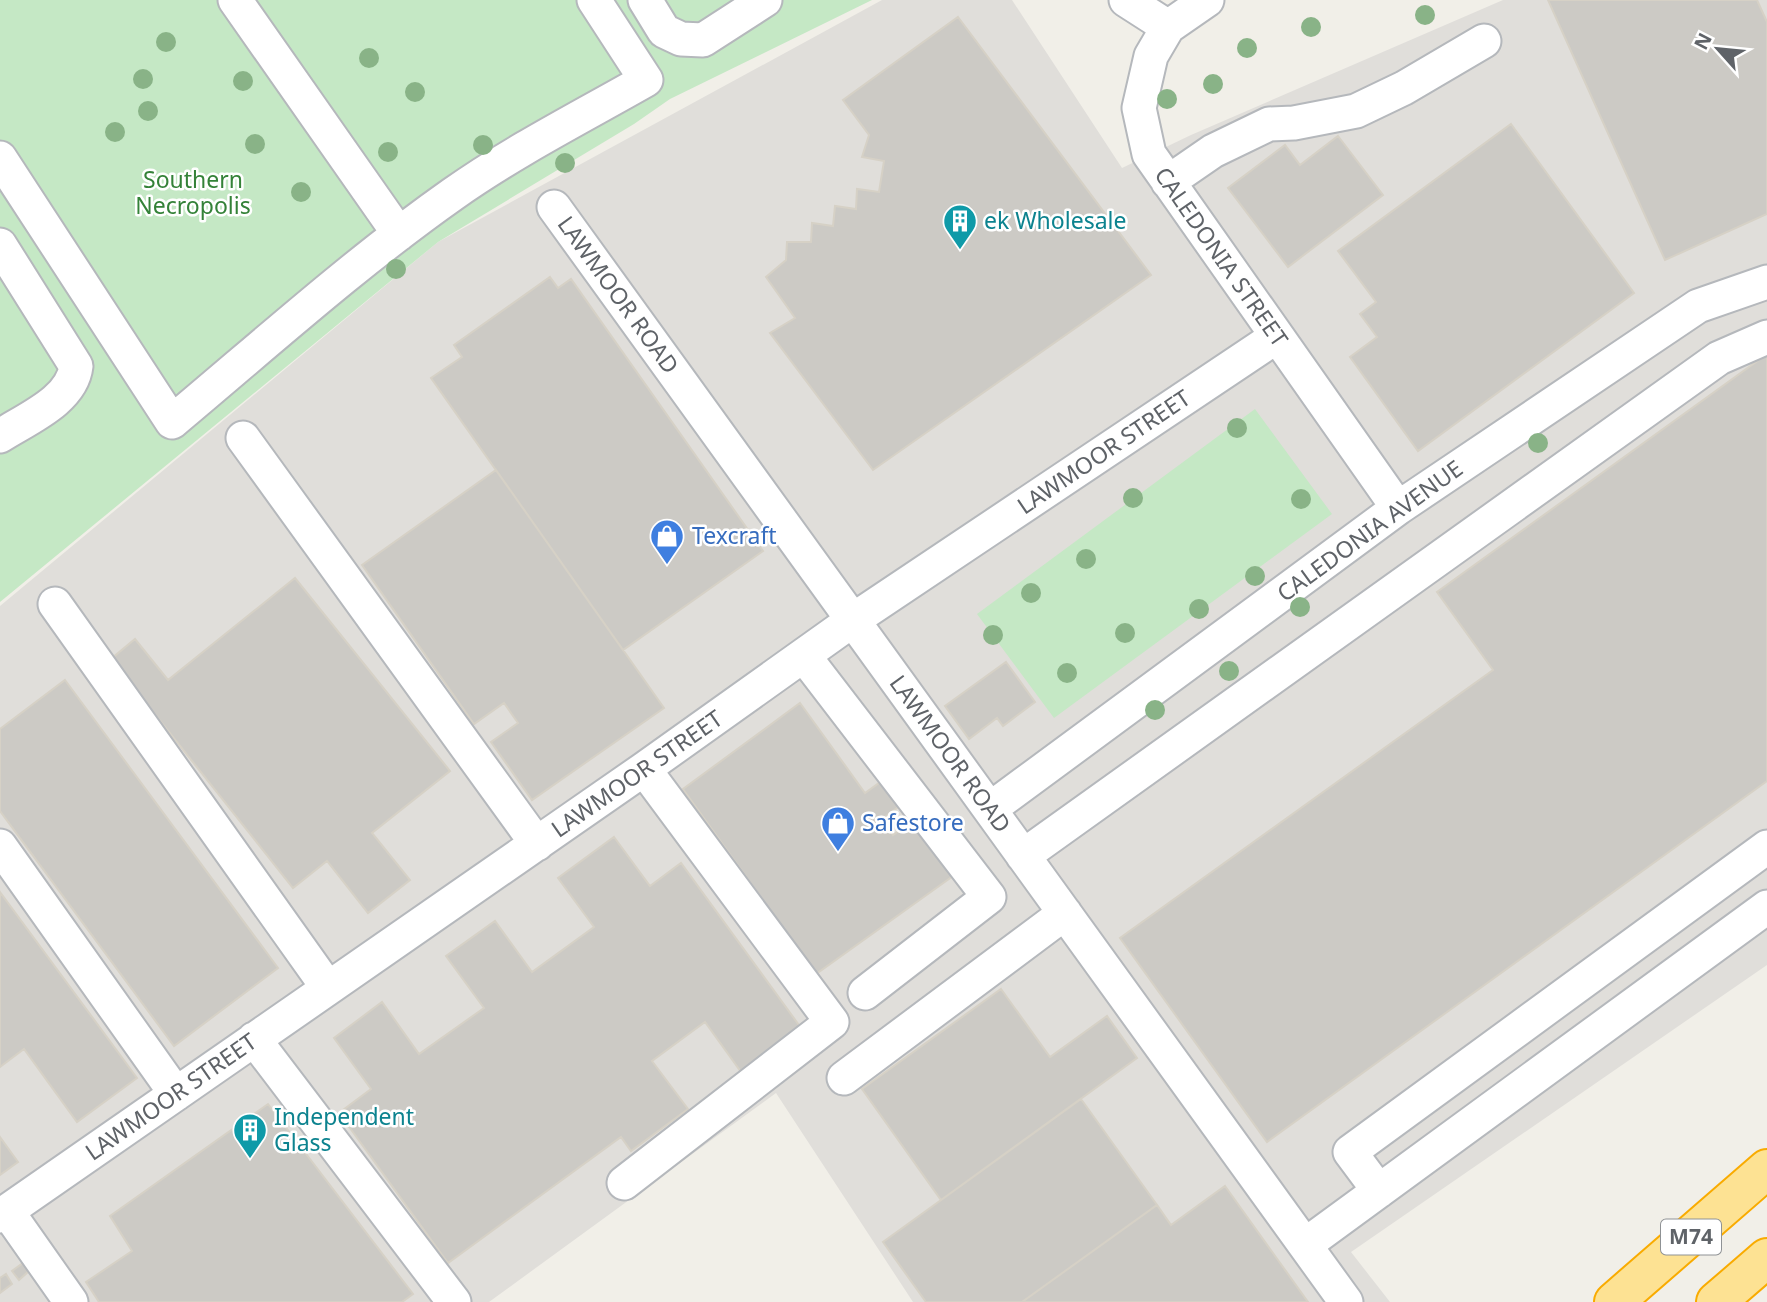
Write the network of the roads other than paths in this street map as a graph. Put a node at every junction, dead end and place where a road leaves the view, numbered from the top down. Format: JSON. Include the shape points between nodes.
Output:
{"nodes":[{"id":1,"x":235,"y":0,"type":"edge"},
{"id":2,"x":594,"y":0,"type":"edge"},
{"id":3,"x":645,"y":0,"type":"edge"},
{"id":4,"x":765,"y":0,"type":"edge"},
{"id":5,"x":1126,"y":0,"type":"edge"},
{"id":6,"x":1207,"y":0,"type":"edge"},
{"id":7,"x":1168,"y":27,"type":"junction"},
{"id":8,"x":1484,"y":41,"type":"dead end"},
{"id":9,"x":0,"y":159,"type":"edge"},
{"id":10,"x":1168,"y":182,"type":"junction"},
{"id":11,"x":554,"y":207,"type":"dead end"},
{"id":12,"x":399,"y":234,"type":"junction"},
{"id":13,"x":0,"y":245,"type":"edge"},
{"id":14,"x":1767,"y":282,"type":"edge"},
{"id":15,"x":1276,"y":337,"type":"junction"},
{"id":16,"x":1767,"y":337,"type":"edge"},
{"id":17,"x":0,"y":436,"type":"edge"},
{"id":18,"x":243,"y":438,"type":"dead end"},
{"id":19,"x":1398,"y":508,"type":"junction"},
{"id":20,"x":55,"y":604,"type":"dead end"},
{"id":21,"x":853,"y":620,"type":"junction"},
{"id":22,"x":804,"y":656,"type":"junction"},
{"id":23,"x":644,"y":769,"type":"junction"},
{"id":24,"x":990,"y":809,"type":"junction"},
{"id":25,"x":537,"y":844,"type":"junction"},
{"id":26,"x":0,"y":846,"type":"edge"},
{"id":27,"x":1767,"y":847,"type":"edge"},
{"id":28,"x":1023,"y":856,"type":"junction"},
{"id":29,"x":1767,"y":907,"type":"edge"},
{"id":30,"x":1065,"y":912,"type":"junction"},
{"id":31,"x":328,"y":988,"type":"junction"},
{"id":32,"x":865,"y":993,"type":"dead end"},
{"id":33,"x":254,"y":1039,"type":"junction"},
{"id":34,"x":844,"y":1078,"type":"dead end"},
{"id":35,"x":176,"y":1094,"type":"junction"},
{"id":36,"x":1767,"y":1164,"type":"edge"},
{"id":37,"x":1754,"y":1181,"type":"edge"},
{"id":38,"x":624,"y":1182,"type":"dead end"},
{"id":39,"x":1379,"y":1191,"type":"junction"},
{"id":40,"x":4,"y":1213,"type":"edge"},
{"id":41,"x":1305,"y":1245,"type":"junction"},
{"id":42,"x":1767,"y":1258,"type":"edge"},
{"id":43,"x":71,"y":1302,"type":"edge"},
{"id":44,"x":454,"y":1302,"type":"edge"},
{"id":45,"x":1346,"y":1302,"type":"edge"},
{"id":46,"x":1614,"y":1302,"type":"edge"},
{"id":47,"x":1716,"y":1302,"type":"edge"}],
"edges":[{"from":1,"to":12,"type":"street"},
{"from":2,"to":12,"type":"street","via":[[646,80],[507,159]]},
{"from":3,"to":4,"type":"street","via":[[664,31],[681,39],[703,40]]},
{"from":5,"to":7,"type":"street"},
{"from":6,"to":7,"type":"street","name":"CALEDONIA STREET"},
{"from":7,"to":10,"type":"street","name":"CALEDONIA STREET","via":[[1151,56],[1139,108],[1149,154]]},
{"from":8,"to":10,"type":"street","via":[[1356,111],[1269,124],[1213,152]]},
{"from":9,"to":12,"type":"street","via":[[172,422]]},
{"from":10,"to":15,"type":"street","name":"CALEDONIA STREET"},
{"from":11,"to":21,"type":"street","name":"LAWMOOR ROAD"},
{"from":13,"to":17,"type":"street","via":[[76,366],[75,379],[57,399]]},
{"from":14,"to":19,"type":"street","name":"CALEDONIA AVENUE","via":[[1698,306]]},
{"from":15,"to":19,"type":"street","name":"CALEDONIA STREET"},
{"from":15,"to":21,"type":"street","name":"LAWMOOR STREET"},
{"from":16,"to":28,"type":"street","via":[[1719,358]]},
{"from":18,"to":25,"type":"street"},
{"from":19,"to":24,"type":"street","name":"CALEDONIA AVENUE"},
{"from":20,"to":31,"type":"street"},
{"from":21,"to":22,"type":"street","name":"LAWMOOR STREET"},
{"from":21,"to":24,"type":"street","name":"LAWMOOR ROAD"},
{"from":22,"to":23,"type":"street","name":"LAWMOOR STREET"},
{"from":22,"to":32,"type":"street","via":[[989,897]]},
{"from":23,"to":25,"type":"street","name":"LAWMOOR STREET"},
{"from":23,"to":38,"type":"street","via":[[832,1022]]},
{"from":24,"to":28,"type":"street","name":"LAWMOOR ROAD"},
{"from":25,"to":31,"type":"street","name":"LAWMOOR STREET"},
{"from":26,"to":35,"type":"street"},
{"from":27,"to":39,"type":"street","via":[[1350,1152]]},
{"from":28,"to":30,"type":"street","name":"LAWMOOR ROAD"},
{"from":29,"to":39,"type":"street"},
{"from":30,"to":34,"type":"street"},
{"from":30,"to":41,"type":"street","name":"LAWMOOR ROAD"},
{"from":31,"to":33,"type":"street","name":"LAWMOOR STREET"},
{"from":33,"to":35,"type":"street","name":"LAWMOOR STREET"},
{"from":33,"to":44,"type":"street"},
{"from":35,"to":40,"type":"street","name":"LAWMOOR STREET"},
{"from":36,"to":37,"type":"highway","number":"M74"},
{"from":37,"to":46,"type":"highway","number":"M74"},
{"from":39,"to":41,"type":"street"},
{"from":40,"to":43,"type":"street"},
{"from":41,"to":45,"type":"street","name":"LAWMOOR ROAD"},
{"from":42,"to":47,"type":"highway","number":"M74"}]}
